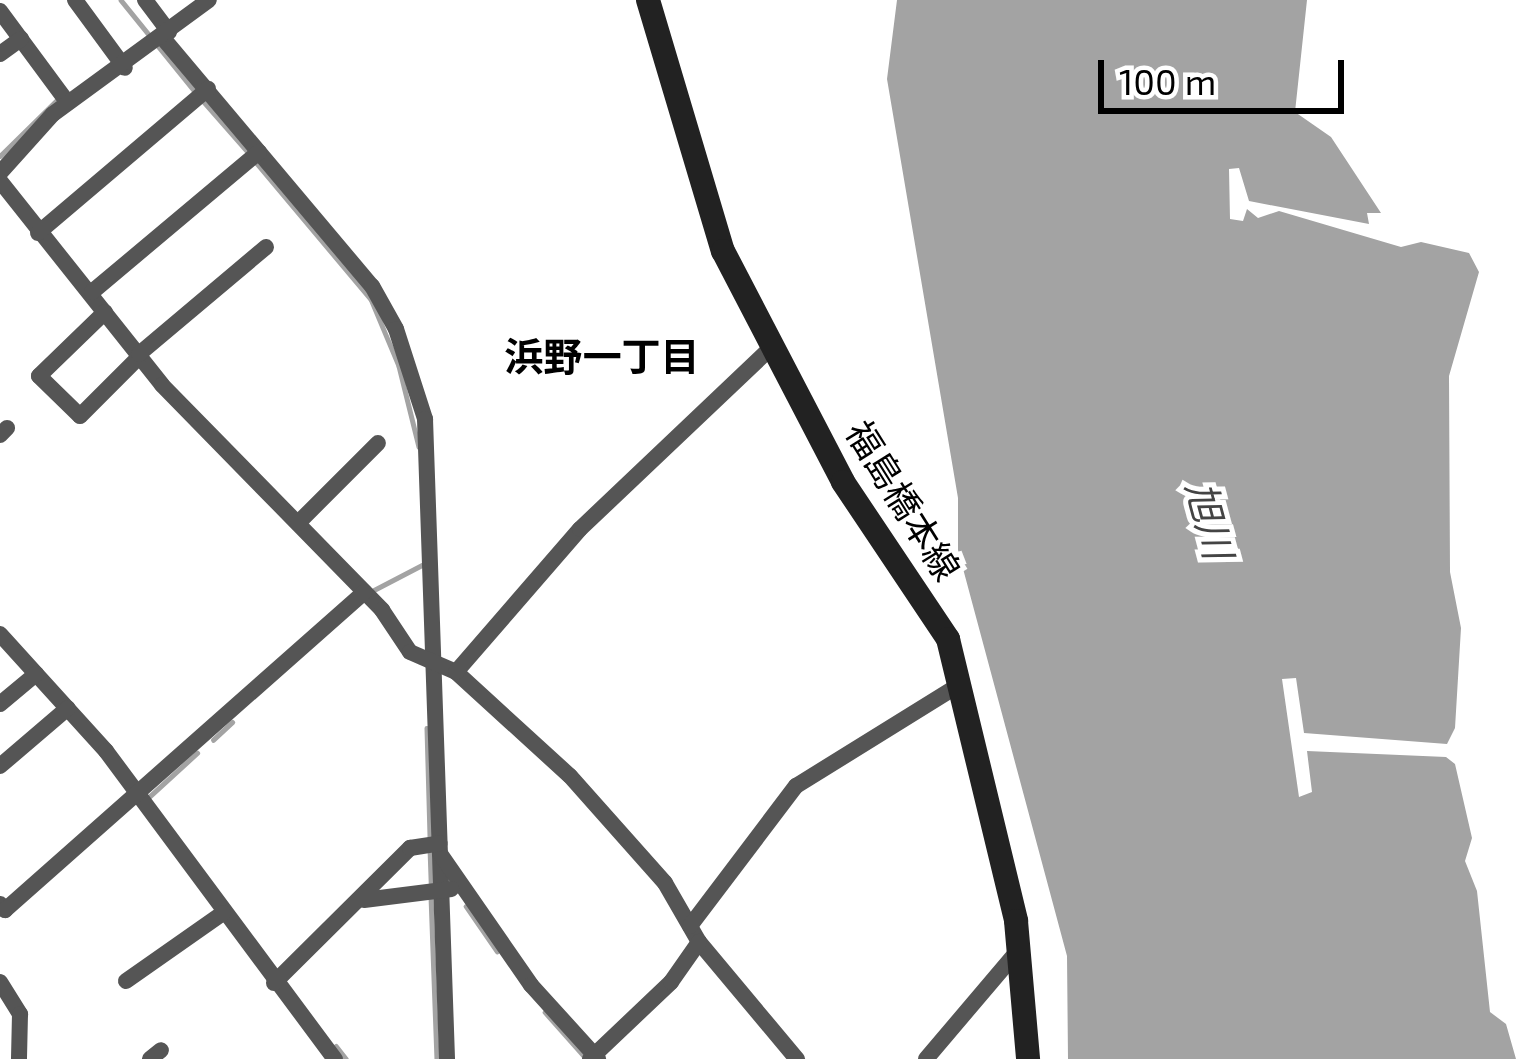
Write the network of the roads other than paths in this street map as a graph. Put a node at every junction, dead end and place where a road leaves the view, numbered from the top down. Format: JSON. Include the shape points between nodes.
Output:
{"nodes":[{"id":1,"x":75,"y":0,"type":"edge"},
{"id":2,"x":145,"y":0,"type":"edge"},
{"id":3,"x":209,"y":0,"type":"edge"},
{"id":4,"x":649,"y":0,"type":"edge"},
{"id":5,"x":0,"y":11,"type":"edge"},
{"id":6,"x":21,"y":38,"type":"junction"},
{"id":7,"x":159,"y":39,"type":"junction"},
{"id":8,"x":0,"y":54,"type":"edge"},
{"id":9,"x":122,"y":64,"type":"junction"},
{"id":10,"x":203,"y":94,"type":"junction"},
{"id":11,"x":64,"y":98,"type":"junction"},
{"id":12,"x":255,"y":156,"type":"junction"},
{"id":13,"x":0,"y":177,"type":"edge"},
{"id":14,"x":38,"y":233,"type":"junction"},
{"id":15,"x":266,"y":247,"type":"dead end"},
{"id":16,"x":92,"y":292,"type":"junction"},
{"id":17,"x":105,"y":312,"type":"junction"},
{"id":18,"x":774,"y":345,"type":"junction"},
{"id":19,"x":140,"y":355,"type":"junction"},
{"id":20,"x":378,"y":442,"type":"dead end"},
{"id":21,"x":298,"y":523,"type":"junction"},
{"id":22,"x":364,"y":592,"type":"junction"},
{"id":23,"x":0,"y":634,"type":"edge"},
{"id":24,"x":425,"y":658,"type":"junction"},
{"id":25,"x":457,"y":672,"type":"junction"},
{"id":26,"x":37,"y":674,"type":"junction"},
{"id":27,"x":962,"y":683,"type":"junction"},
{"id":28,"x":0,"y":704,"type":"edge"},
{"id":29,"x":68,"y":708,"type":"junction"},
{"id":30,"x":0,"y":766,"type":"edge"},
{"id":31,"x":136,"y":794,"type":"junction"},
{"id":32,"x":435,"y":846,"type":"junction"},
{"id":33,"x":463,"y":889,"type":"junction"},
{"id":34,"x":435,"y":890,"type":"junction"},
{"id":35,"x":364,"y":900,"type":"junction"},
{"id":36,"x":2,"y":910,"type":"edge"},
{"id":37,"x":223,"y":913,"type":"junction"},
{"id":38,"x":695,"y":934,"type":"junction"},
{"id":39,"x":1020,"y":948,"type":"junction"},
{"id":40,"x":279,"y":979,"type":"junction"},
{"id":41,"x":126,"y":981,"type":"dead end"},
{"id":42,"x":0,"y":982,"type":"edge"},
{"id":43,"x":594,"y":1058,"type":"edge"},
{"id":44,"x":20,"y":1059,"type":"edge"},
{"id":45,"x":335,"y":1059,"type":"edge"},
{"id":46,"x":447,"y":1059,"type":"edge"},
{"id":47,"x":796,"y":1059,"type":"edge"},
{"id":48,"x":926,"y":1059,"type":"edge"},
{"id":49,"x":1028,"y":1059,"type":"edge"}],
"edges":[{"from":1,"to":9,"type":"street"},
{"from":2,"to":7,"type":"street"},
{"from":3,"to":7,"type":"street"},
{"from":4,"to":18,"type":"main road","name":"福島橋本線","via":[[723,251]]},
{"from":5,"to":6,"type":"street"},
{"from":6,"to":8,"type":"street"},
{"from":6,"to":11,"type":"street"},
{"from":7,"to":9,"type":"street"},
{"from":7,"to":10,"type":"street"},
{"from":9,"to":11,"type":"street"},
{"from":10,"to":12,"type":"street"},
{"from":10,"to":14,"type":"street"},
{"from":11,"to":13,"type":"street"},
{"from":12,"to":16,"type":"street"},
{"from":12,"to":24,"type":"street","via":[[372,286],[408,363],[431,460]]},
{"from":13,"to":14,"type":"street"},
{"from":14,"to":16,"type":"street"},
{"from":15,"to":19,"type":"street"},
{"from":16,"to":17,"type":"street"},
{"from":17,"to":19,"type":"street"},
{"from":17,"to":19,"type":"street","via":[[39,376],[80,416]]},
{"from":18,"to":25,"type":"street","via":[[580,529]]},
{"from":18,"to":27,"type":"main road","name":"福島橋本線","via":[[843,482],[948,639]]},
{"from":19,"to":21,"type":"street"},
{"from":20,"to":21,"type":"street"},
{"from":21,"to":22,"type":"street"},
{"from":22,"to":24,"type":"street"},
{"from":22,"to":31,"type":"street"},
{"from":23,"to":26,"type":"street"},
{"from":24,"to":25,"type":"street"},
{"from":24,"to":32,"type":"street"},
{"from":25,"to":38,"type":"street","via":[[569,776],[665,884]]},
{"from":26,"to":28,"type":"street"},
{"from":26,"to":29,"type":"street"},
{"from":27,"to":38,"type":"street","via":[[796,786]]},
{"from":27,"to":39,"type":"main road","name":"福島橋本線"},
{"from":29,"to":30,"type":"street"},
{"from":29,"to":31,"type":"street"},
{"from":31,"to":36,"type":"street"},
{"from":31,"to":37,"type":"street"},
{"from":32,"to":33,"type":"street"},
{"from":32,"to":34,"type":"street"},
{"from":32,"to":35,"type":"street","via":[[397,859]]},
{"from":33,"to":34,"type":"street"},
{"from":33,"to":43,"type":"street"},
{"from":34,"to":35,"type":"street"},
{"from":34,"to":46,"type":"street"},
{"from":35,"to":40,"type":"street"},
{"from":37,"to":40,"type":"street"},
{"from":37,"to":41,"type":"street"},
{"from":38,"to":43,"type":"street","via":[[671,982]]},
{"from":38,"to":47,"type":"street"},
{"from":39,"to":48,"type":"street"},
{"from":39,"to":49,"type":"main road","name":"福島橋本線"},
{"from":40,"to":45,"type":"street"},
{"from":42,"to":44,"type":"street","via":[[20,1014]]}]}
